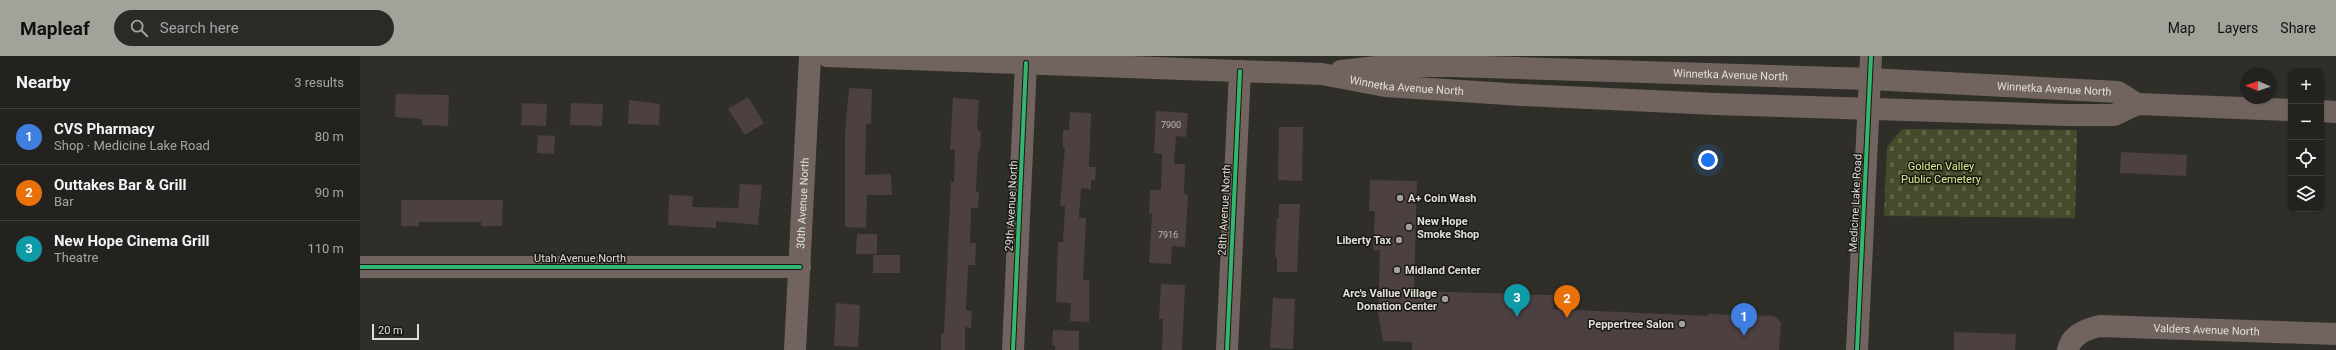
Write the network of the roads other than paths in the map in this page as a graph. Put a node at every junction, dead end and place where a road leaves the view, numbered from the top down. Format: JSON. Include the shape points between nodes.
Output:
{"nodes":[{"id":1,"x":810,"y":56,"type":"edge"},
{"id":2,"x":827,"y":56,"type":"edge"},
{"id":3,"x":1871,"y":56,"type":"edge"},
{"id":4,"x":1026,"y":63,"type":"junction"},
{"id":5,"x":1385,"y":69,"type":"edge"},
{"id":6,"x":1240,"y":71,"type":"junction"},
{"id":7,"x":1870,"y":79,"type":"junction"},
{"id":8,"x":2137,"y":104,"type":"junction"},
{"id":9,"x":1868,"y":109,"type":"junction"},
{"id":10,"x":2288,"y":110,"type":"edge"},
{"id":11,"x":2324,"y":111,"type":"edge"},
{"id":12,"x":2336,"y":112,"type":"edge"},
{"id":13,"x":360,"y":267,"type":"edge"},
{"id":14,"x":800,"y":267,"type":"junction"},
{"id":15,"x":2336,"y":334,"type":"edge"},
{"id":16,"x":2073,"y":342,"type":"edge"},
{"id":17,"x":795,"y":350,"type":"edge"},
{"id":18,"x":1013,"y":350,"type":"edge"},
{"id":19,"x":1227,"y":350,"type":"edge"},
{"id":20,"x":1857,"y":350,"type":"edge"}],
"edges":[{"from":1,"to":14,"type":"street","name":"30th Avenue North"},
{"from":2,"to":4,"type":"main road","name":"Winnetka Avenue North"},
{"from":3,"to":7,"type":"street","name":"Medicine Lake Road"},
{"from":4,"to":6,"type":"main road","name":"Winnetka Avenue North"},
{"from":4,"to":18,"type":"street","name":"29th Avenue North"},
{"from":5,"to":6,"type":"main road","name":"Winnetka Avenue North","via":[[1322,74]]},
{"from":5,"to":7,"type":"main road","name":"Winnetka Avenue North","via":[[1522,68]]},
{"from":5,"to":9,"type":"main road","name":"Winnetka Avenue North","via":[[1522,95]]},
{"from":6,"to":19,"type":"street","name":"28th Avenue North"},
{"from":7,"to":8,"type":"main road","name":"Winnetka Avenue North","via":[[2118,92]]},
{"from":7,"to":9,"type":"street","name":"Medicine Lake Road"},
{"from":8,"to":9,"type":"main road","name":"Winnetka Avenue North","via":[[2114,115]]},
{"from":8,"to":10,"type":"main road","name":"Winnetka Avenue North"},
{"from":9,"to":20,"type":"street","name":"Medicine Lake Road"},
{"from":11,"to":12,"type":"main road"},
{"from":13,"to":14,"type":"street","name":"Utah Avenue North"},
{"from":14,"to":17,"type":"street","name":"30th Avenue North"},
{"from":15,"to":16,"type":"street","name":"Valders Avenue North","via":[[2100,326],[2088,328]]}]}
